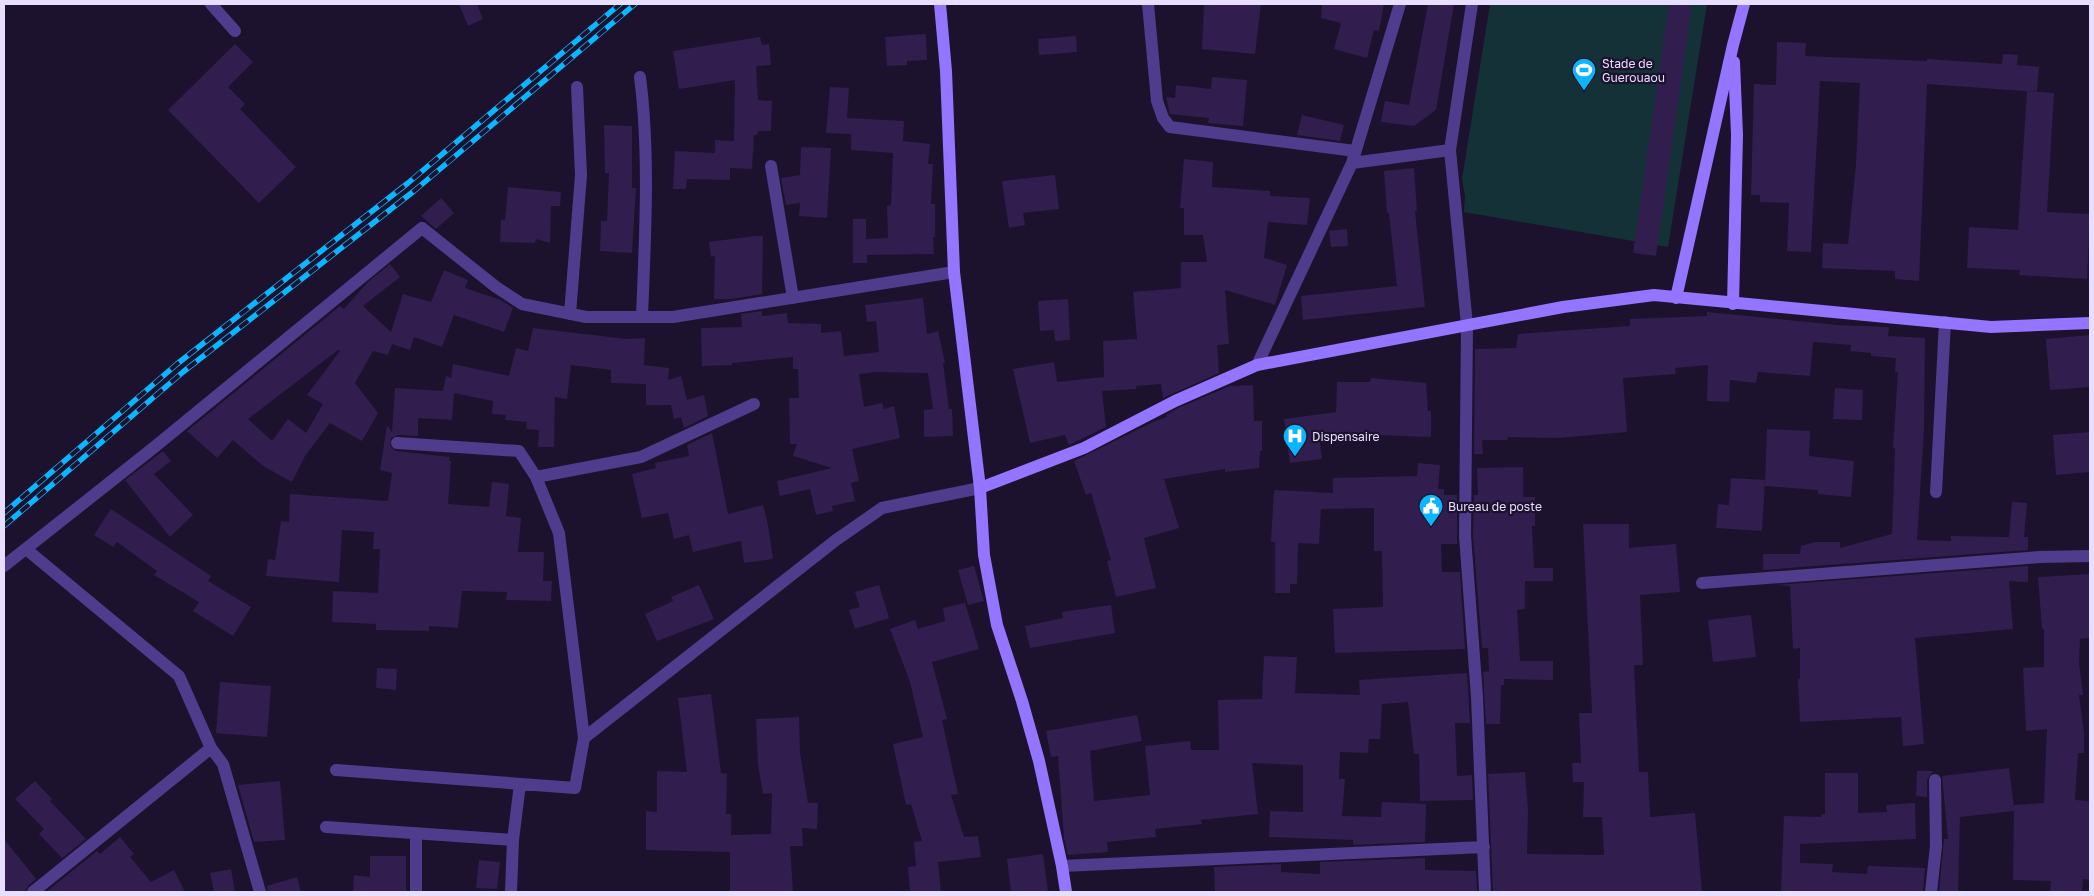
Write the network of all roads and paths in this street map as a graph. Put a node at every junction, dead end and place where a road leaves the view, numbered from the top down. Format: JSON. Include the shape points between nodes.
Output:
{"nodes":[{"id":1,"x":211,"y":4,"type":"edge"},
{"id":2,"x":940,"y":4,"type":"edge"},
{"id":3,"x":1148,"y":4,"type":"edge"},
{"id":4,"x":1400,"y":4,"type":"edge"},
{"id":5,"x":1472,"y":4,"type":"edge"},
{"id":6,"x":1744,"y":4,"type":"edge"},
{"id":7,"x":235,"y":31,"type":"dead end"},
{"id":8,"x":1733,"y":45,"type":"junction"},
{"id":9,"x":640,"y":76,"type":"dead end"},
{"id":10,"x":577,"y":87,"type":"dead end"},
{"id":11,"x":1450,"y":150,"type":"junction"},
{"id":12,"x":1353,"y":157,"type":"junction"},
{"id":13,"x":771,"y":166,"type":"dead end"},
{"id":14,"x":954,"y":272,"type":"junction"},
{"id":15,"x":793,"y":298,"type":"junction"},
{"id":16,"x":1676,"y":298,"type":"junction"},
{"id":17,"x":1733,"y":304,"type":"junction"},
{"id":18,"x":570,"y":314,"type":"junction"},
{"id":19,"x":642,"y":317,"type":"junction"},
{"id":20,"x":1944,"y":322,"type":"junction"},
{"id":21,"x":2090,"y":322,"type":"edge"},
{"id":22,"x":1467,"y":325,"type":"junction"},
{"id":23,"x":1257,"y":365,"type":"junction"},
{"id":24,"x":754,"y":404,"type":"dead end"},
{"id":25,"x":397,"y":443,"type":"dead end"},
{"id":26,"x":536,"y":478,"type":"junction"},
{"id":27,"x":980,"y":488,"type":"junction"},
{"id":28,"x":1936,"y":492,"type":"dead end"},
{"id":29,"x":26,"y":549,"type":"junction"},
{"id":30,"x":2090,"y":556,"type":"edge"},
{"id":31,"x":4,"y":566,"type":"edge"},
{"id":32,"x":1702,"y":583,"type":"dead end"},
{"id":33,"x":584,"y":738,"type":"junction"},
{"id":34,"x":211,"y":748,"type":"junction"},
{"id":35,"x":336,"y":770,"type":"dead end"},
{"id":36,"x":1935,"y":780,"type":"dead end"},
{"id":37,"x":520,"y":784,"type":"junction"},
{"id":38,"x":326,"y":827,"type":"dead end"},
{"id":39,"x":416,"y":833,"type":"junction"},
{"id":40,"x":513,"y":840,"type":"junction"},
{"id":41,"x":1484,"y":847,"type":"junction"},
{"id":42,"x":1062,"y":866,"type":"junction"},
{"id":43,"x":33,"y":892,"type":"edge"},
{"id":44,"x":260,"y":892,"type":"edge"},
{"id":45,"x":416,"y":892,"type":"edge"},
{"id":46,"x":511,"y":892,"type":"edge"},
{"id":47,"x":1066,"y":892,"type":"edge"},
{"id":48,"x":1485,"y":892,"type":"edge"},
{"id":49,"x":1931,"y":892,"type":"edge"}],
"edges":[{"from":1,"to":7,"type":"street"},
{"from":2,"to":14,"type":"main road"},
{"from":3,"to":12,"type":"street","via":[[1158,101],[1163,118],[1170,127]]},
{"from":4,"to":12,"type":"street"},
{"from":5,"to":11,"type":"street"},
{"from":6,"to":8,"type":"main road"},
{"from":8,"to":16,"type":"main road"},
{"from":8,"to":17,"type":"main road","via":[[1737,135]]},
{"from":9,"to":19,"type":"street","via":[[644,109]]},
{"from":10,"to":18,"type":"street","via":[[581,175]]},
{"from":11,"to":12,"type":"street"},
{"from":11,"to":22,"type":"street"},
{"from":12,"to":23,"type":"street"},
{"from":13,"to":15,"type":"street"},
{"from":14,"to":15,"type":"street"},
{"from":14,"to":27,"type":"main road"},
{"from":15,"to":19,"type":"street","via":[[673,317]]},
{"from":16,"to":17,"type":"main road"},
{"from":16,"to":22,"type":"main road","via":[[1654,296],[1581,305]]},
{"from":17,"to":20,"type":"main road"},
{"from":18,"to":19,"type":"street"},
{"from":18,"to":29,"type":"street","via":[[522,304],[422,228]]},
{"from":20,"to":21,"type":"main road","via":[[1991,327]]},
{"from":20,"to":28,"type":"street"},
{"from":22,"to":23,"type":"main road"},
{"from":22,"to":41,"type":"street","via":[[1465,536],[1478,697]]},
{"from":23,"to":27,"type":"main road","via":[[1175,401],[1084,448]]},
{"from":24,"to":26,"type":"street","via":[[641,458]]},
{"from":25,"to":26,"type":"street","via":[[519,451]]},
{"from":26,"to":33,"type":"street","via":[[559,533]]},
{"from":27,"to":33,"type":"street","via":[[882,508],[836,540]]},
{"from":27,"to":42,"type":"main road","via":[[984,555],[997,625],[1025,710]]},
{"from":29,"to":31,"type":"street"},
{"from":29,"to":34,"type":"street","via":[[179,676]]},
{"from":30,"to":32,"type":"street"},
{"from":33,"to":37,"type":"street","via":[[575,788]]},
{"from":34,"to":43,"type":"street"},
{"from":34,"to":44,"type":"street","via":[[223,764]]},
{"from":35,"to":37,"type":"street"},
{"from":36,"to":49,"type":"street","via":[[1936,846]]},
{"from":37,"to":40,"type":"street"},
{"from":38,"to":39,"type":"street"},
{"from":39,"to":40,"type":"street"},
{"from":39,"to":45,"type":"street"},
{"from":40,"to":46,"type":"street"},
{"from":41,"to":42,"type":"street"},
{"from":41,"to":48,"type":"street"},
{"from":42,"to":47,"type":"main road"}]}
